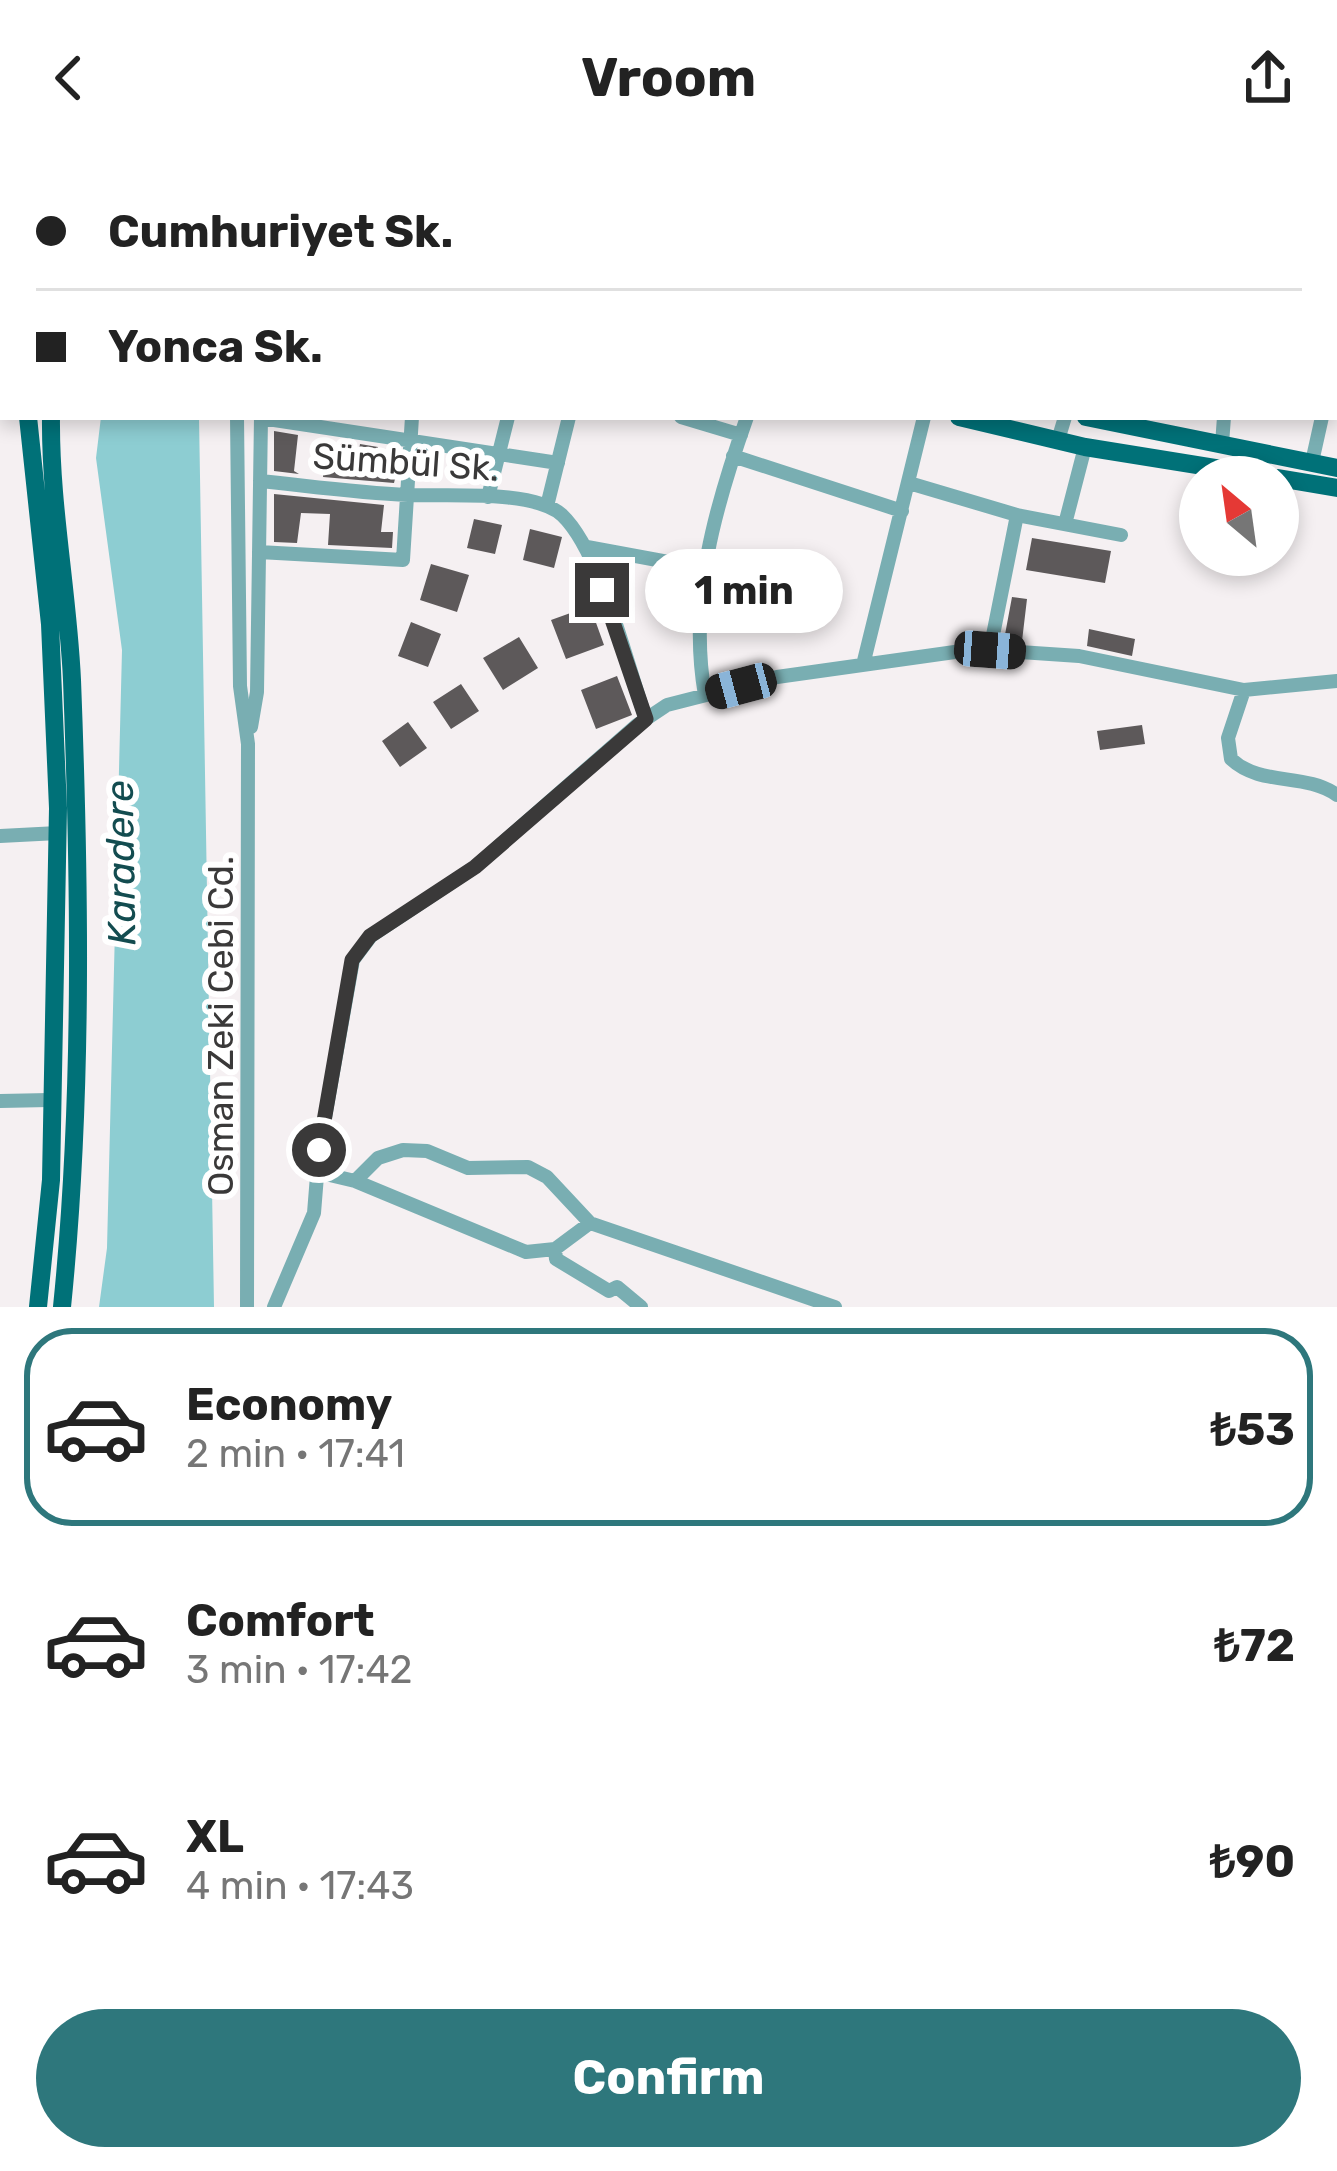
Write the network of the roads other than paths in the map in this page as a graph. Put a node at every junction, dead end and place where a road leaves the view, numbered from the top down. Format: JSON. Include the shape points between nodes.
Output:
{"nodes":[{"id":1,"x":28,"y":420,"type":"edge"},
{"id":2,"x":51,"y":420,"type":"edge"},
{"id":3,"x":237,"y":420,"type":"edge"},
{"id":4,"x":261,"y":420,"type":"edge"},
{"id":5,"x":279,"y":420,"type":"edge"},
{"id":6,"x":412,"y":420,"type":"edge"},
{"id":7,"x":507,"y":420,"type":"edge"},
{"id":8,"x":568,"y":420,"type":"edge"},
{"id":9,"x":692,"y":420,"type":"edge"},
{"id":10,"x":746,"y":420,"type":"edge"},
{"id":11,"x":923,"y":420,"type":"edge"},
{"id":12,"x":972,"y":420,"type":"edge"},
{"id":13,"x":1064,"y":420,"type":"edge"},
{"id":14,"x":1101,"y":420,"type":"edge"},
{"id":15,"x":1224,"y":420,"type":"edge"},
{"id":16,"x":1321,"y":420,"type":"edge"},
{"id":17,"x":741,"y":435,"type":"junction"},
{"id":18,"x":1058,"y":440,"type":"junction"},
{"id":19,"x":410,"y":442,"type":"junction"},
{"id":20,"x":1222,"y":444,"type":"junction"},
{"id":21,"x":1084,"y":447,"type":"junction"},
{"id":22,"x":498,"y":454,"type":"junction"},
{"id":23,"x":733,"y":456,"type":"junction"},
{"id":24,"x":1179,"y":462,"type":"edge"},
{"id":25,"x":1312,"y":462,"type":"junction"},
{"id":26,"x":558,"y":463,"type":"junction"},
{"id":27,"x":1337,"y":468,"type":"edge"},
{"id":28,"x":260,"y":481,"type":"junction"},
{"id":29,"x":1299,"y":481,"type":"edge"},
{"id":30,"x":909,"y":483,"type":"junction"},
{"id":31,"x":1337,"y":488,"type":"edge"},
{"id":32,"x":406,"y":495,"type":"junction"},
{"id":33,"x":488,"y":497,"type":"junction"},
{"id":34,"x":547,"y":506,"type":"junction"},
{"id":35,"x":902,"y":511,"type":"junction"},
{"id":36,"x":1017,"y":515,"type":"junction"},
{"id":37,"x":1065,"y":524,"type":"junction"},
{"id":38,"x":1121,"y":535,"type":"dead end"},
{"id":39,"x":587,"y":547,"type":"junction"},
{"id":40,"x":259,"y":552,"type":"junction"},
{"id":41,"x":706,"y":569,"type":"junction"},
{"id":42,"x":990,"y":650,"type":"junction"},
{"id":43,"x":863,"y":664,"type":"junction"},
{"id":44,"x":1337,"y":681,"type":"edge"},
{"id":45,"x":1244,"y":690,"type":"junction"},
{"id":46,"x":705,"y":695,"type":"junction"},
{"id":47,"x":646,"y":719,"type":"junction"},
{"id":48,"x":248,"y":744,"type":"junction"},
{"id":49,"x":1337,"y":795,"type":"edge"},
{"id":50,"x":58,"y":833,"type":"junction"},
{"id":51,"x":0,"y":836,"type":"edge"},
{"id":52,"x":50,"y":1100,"type":"junction"},
{"id":53,"x":0,"y":1101,"type":"edge"},
{"id":54,"x":317,"y":1172,"type":"junction"},
{"id":55,"x":356,"y":1181,"type":"junction"},
{"id":56,"x":590,"y":1223,"type":"junction"},
{"id":57,"x":554,"y":1250,"type":"junction"},
{"id":58,"x":38,"y":1307,"type":"edge"},
{"id":59,"x":62,"y":1307,"type":"edge"},
{"id":60,"x":248,"y":1307,"type":"edge"},
{"id":61,"x":274,"y":1307,"type":"edge"},
{"id":62,"x":641,"y":1307,"type":"edge"},
{"id":63,"x":835,"y":1307,"type":"edge"}],
"edges":[{"from":1,"to":50,"type":"main road","via":[[50,624]]},
{"from":2,"to":59,"type":"main road","via":[[76,843],[74,1192]]},
{"from":3,"to":48,"type":"street","name":"Osman Zeki Cebi Cd.","via":[[240,686]]},
{"from":4,"to":28,"type":"street","name":"Osman Zeki Cebi Cd."},
{"from":5,"to":19,"type":"street"},
{"from":6,"to":19,"type":"street"},
{"from":7,"to":22,"type":"street"},
{"from":8,"to":26,"type":"street"},
{"from":9,"to":17,"type":"street"},
{"from":10,"to":17,"type":"street"},
{"from":11,"to":30,"type":"street"},
{"from":12,"to":18,"type":"main road"},
{"from":13,"to":18,"type":"street"},
{"from":14,"to":20,"type":"main road"},
{"from":15,"to":20,"type":"street"},
{"from":16,"to":25,"type":"street"},
{"from":17,"to":23,"type":"street"},
{"from":18,"to":21,"type":"main road"},
{"from":19,"to":22,"type":"street"},
{"from":19,"to":32,"type":"street"},
{"from":20,"to":25,"type":"main road"},
{"from":21,"to":24,"type":"main road"},
{"from":21,"to":37,"type":"street"},
{"from":22,"to":26,"type":"street"},
{"from":22,"to":33,"type":"street"},
{"from":23,"to":35,"type":"street"},
{"from":23,"to":41,"type":"street"},
{"from":25,"to":27,"type":"main road"},
{"from":26,"to":34,"type":"street"},
{"from":28,"to":32,"type":"street","name":"Sümbül Sk."},
{"from":28,"to":40,"type":"street","name":"Osman Zeki Cebi Cd."},
{"from":29,"to":31,"type":"main road"},
{"from":30,"to":35,"type":"street"},
{"from":30,"to":36,"type":"street"},
{"from":32,"to":33,"type":"street","name":"Sümbül Sk."},
{"from":32,"to":40,"type":"street","via":[[403,560]]},
{"from":33,"to":34,"type":"street","name":"Sümbül Sk."},
{"from":34,"to":39,"type":"street"},
{"from":35,"to":43,"type":"street"},
{"from":36,"to":37,"type":"street"},
{"from":36,"to":42,"type":"street"},
{"from":37,"to":38,"type":"street"},
{"from":39,"to":41,"type":"street"},
{"from":39,"to":47,"type":"street"},
{"from":40,"to":48,"type":"street","name":"Osman Zeki Cebi Cd.","via":[[257,692]]},
{"from":41,"to":46,"type":"street","via":[[697,647]]},
{"from":42,"to":43,"type":"street"},
{"from":42,"to":45,"type":"street","via":[[1079,656]]},
{"from":43,"to":46,"type":"street"},
{"from":44,"to":45,"type":"street"},
{"from":45,"to":49,"type":"street","via":[[1228,738],[1231,759],[1264,777],[1317,781]]},
{"from":46,"to":47,"type":"street"},
{"from":47,"to":54,"type":"street","via":[[475,867],[370,936],[352,960]]},
{"from":48,"to":60,"type":"street","name":"Osman Zeki Cebi Cd."},
{"from":50,"to":51,"type":"street"},
{"from":50,"to":52,"type":"main road"},
{"from":52,"to":53,"type":"street"},
{"from":52,"to":58,"type":"main road"},
{"from":54,"to":55,"type":"street"},
{"from":54,"to":61,"type":"street","via":[[314,1213]]},
{"from":55,"to":56,"type":"street","via":[[378,1158],[403,1150],[468,1168],[528,1167]]},
{"from":55,"to":57,"type":"street","via":[[526,1252]]},
{"from":56,"to":57,"type":"street"},
{"from":56,"to":63,"type":"street"},
{"from":57,"to":62,"type":"street","via":[[556,1259],[609,1291],[627,1291]]}]}
